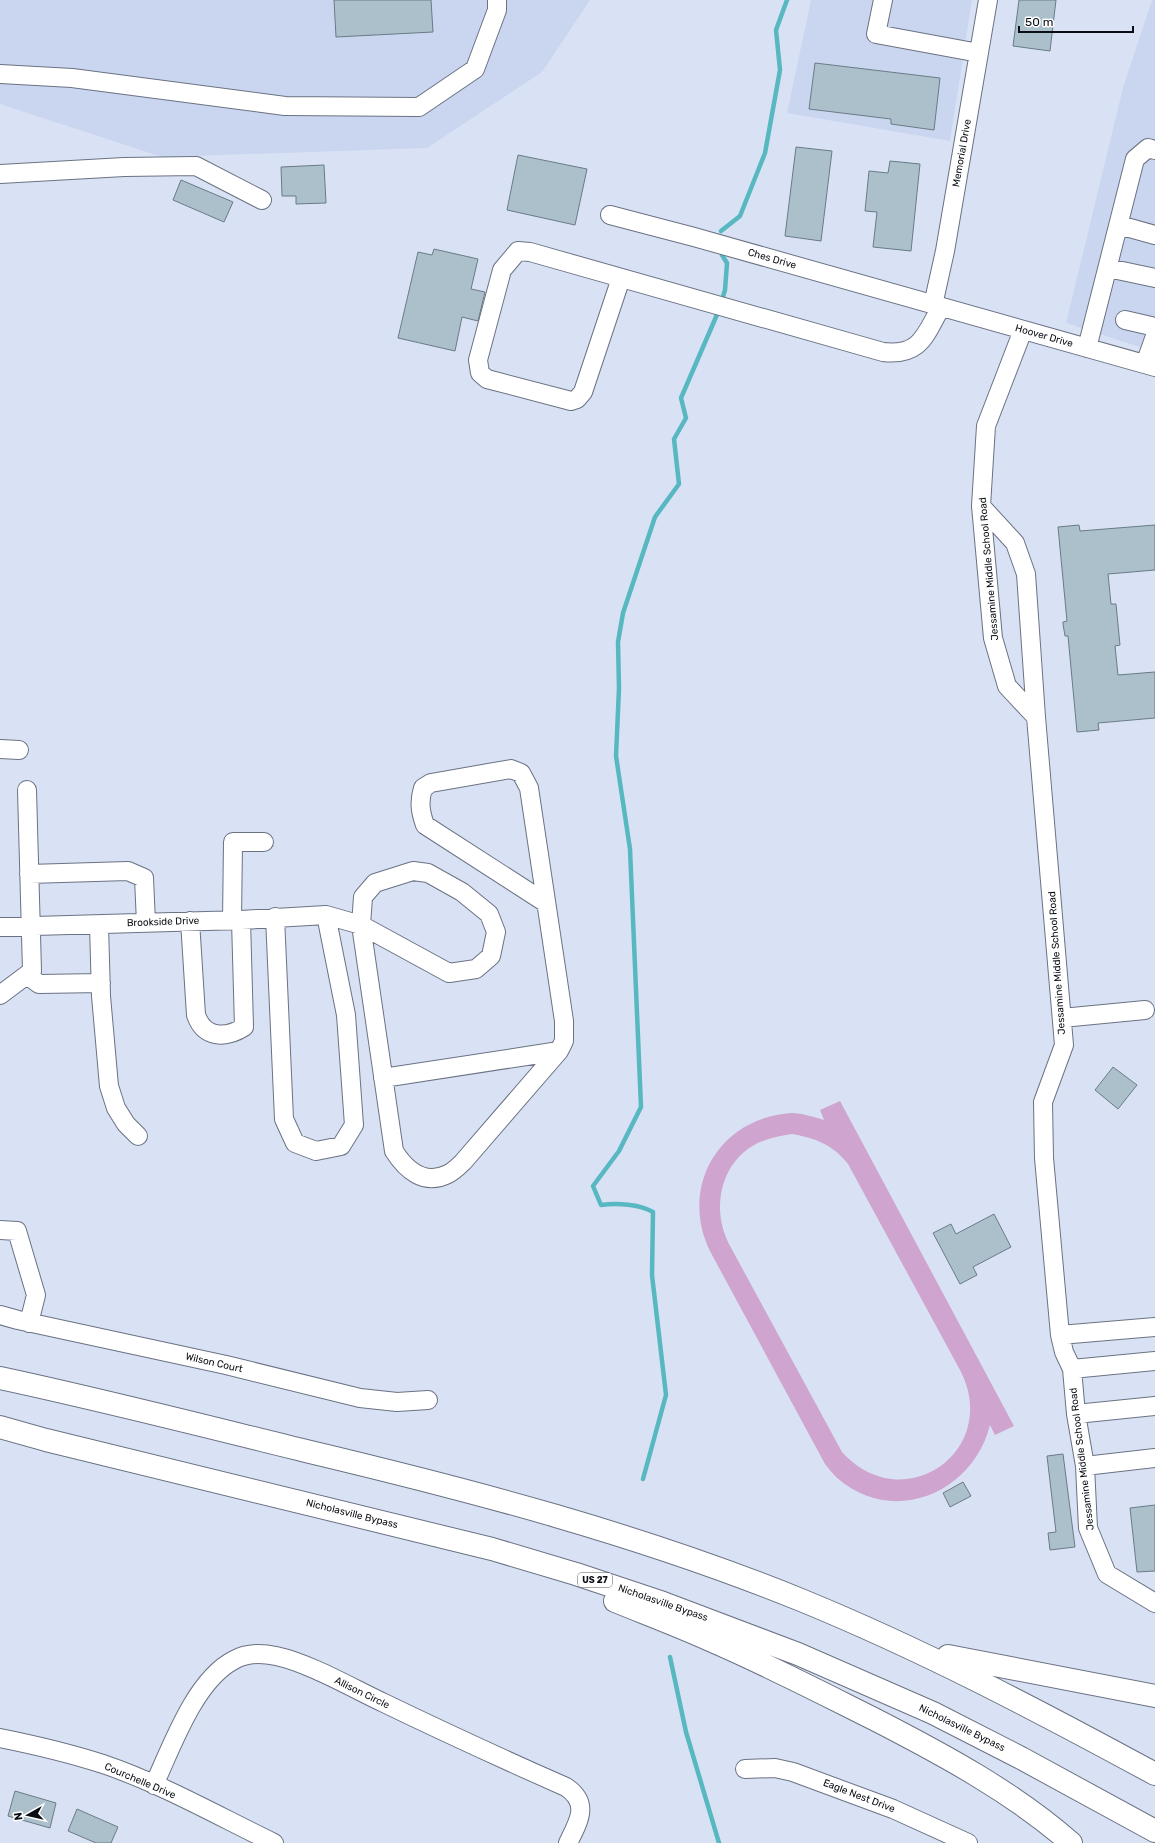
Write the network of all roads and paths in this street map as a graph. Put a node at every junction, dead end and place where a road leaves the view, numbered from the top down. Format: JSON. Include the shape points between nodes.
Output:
{"nodes":[{"id":1,"x":497,"y":0,"type":"edge"},
{"id":2,"x":883,"y":0,"type":"edge"},
{"id":3,"x":988,"y":0,"type":"edge"},
{"id":4,"x":979,"y":53,"type":"junction"},
{"id":5,"x":0,"y":74,"type":"edge"},
{"id":6,"x":1155,"y":150,"type":"edge"},
{"id":7,"x":0,"y":174,"type":"edge"},
{"id":8,"x":262,"y":200,"type":"dead end"},
{"id":9,"x":610,"y":215,"type":"dead end"},
{"id":10,"x":1119,"y":225,"type":"junction"},
{"id":11,"x":1155,"y":235,"type":"edge"},
{"id":12,"x":1108,"y":268,"type":"junction"},
{"id":13,"x":621,"y":278,"type":"junction"},
{"id":14,"x":1155,"y":278,"type":"edge"},
{"id":15,"x":937,"y":306,"type":"junction"},
{"id":16,"x":1125,"y":320,"type":"dead end"},
{"id":17,"x":1023,"y":330,"type":"junction"},
{"id":18,"x":1155,"y":332,"type":"edge"},
{"id":19,"x":1155,"y":336,"type":"edge"},
{"id":20,"x":1087,"y":348,"type":"junction"},
{"id":21,"x":1150,"y":366,"type":"edge"},
{"id":22,"x":981,"y":506,"type":"junction"},
{"id":23,"x":1036,"y":717,"type":"junction"},
{"id":24,"x":0,"y":749,"type":"edge"},
{"id":25,"x":19,"y":750,"type":"dead end"},
{"id":26,"x":27,"y":790,"type":"dead end"},
{"id":27,"x":264,"y":842,"type":"dead end"},
{"id":28,"x":29,"y":874,"type":"junction"},
{"id":29,"x":546,"y":902,"type":"junction"},
{"id":30,"x":326,"y":915,"type":"junction"},
{"id":31,"x":274,"y":917,"type":"junction"},
{"id":32,"x":237,"y":920,"type":"junction"},
{"id":33,"x":190,"y":921,"type":"junction"},
{"id":34,"x":146,"y":923,"type":"junction"},
{"id":35,"x":99,"y":924,"type":"junction"},
{"id":36,"x":361,"y":925,"type":"junction"},
{"id":37,"x":0,"y":927,"type":"edge"},
{"id":38,"x":30,"y":927,"type":"junction"},
{"id":39,"x":27,"y":975,"type":"junction"},
{"id":40,"x":101,"y":983,"type":"junction"},
{"id":41,"x":0,"y":995,"type":"edge"},
{"id":42,"x":1145,"y":1010,"type":"dead end"},
{"id":43,"x":1062,"y":1018,"type":"junction"},
{"id":44,"x":559,"y":1051,"type":"junction"},
{"id":45,"x":383,"y":1078,"type":"junction"},
{"id":46,"x":138,"y":1136,"type":"dead end"},
{"id":47,"x":0,"y":1230,"type":"edge"},
{"id":48,"x":0,"y":1315,"type":"edge"},
{"id":49,"x":30,"y":1323,"type":"junction"},
{"id":50,"x":1155,"y":1327,"type":"edge"},
{"id":51,"x":1060,"y":1335,"type":"junction"},
{"id":52,"x":1155,"y":1361,"type":"edge"},
{"id":53,"x":1072,"y":1369,"type":"junction"},
{"id":54,"x":0,"y":1378,"type":"edge"},
{"id":55,"x":428,"y":1400,"type":"dead end"},
{"id":56,"x":1155,"y":1406,"type":"edge"},
{"id":57,"x":1076,"y":1414,"type":"junction"},
{"id":58,"x":0,"y":1427,"type":"edge"},
{"id":59,"x":1155,"y":1458,"type":"edge"},
{"id":60,"x":1085,"y":1466,"type":"junction"},
{"id":61,"x":468,"y":1544,"type":"junction"},
{"id":62,"x":1155,"y":1602,"type":"edge"},
{"id":63,"x":911,"y":1648,"type":"junction"},
{"id":64,"x":1155,"y":1696,"type":"edge"},
{"id":65,"x":0,"y":1738,"type":"edge"},
{"id":66,"x":744,"y":1768,"type":"dead end"},
{"id":67,"x":1155,"y":1774,"type":"edge"},
{"id":68,"x":154,"y":1785,"type":"junction"},
{"id":69,"x":1155,"y":1831,"type":"edge"},
{"id":70,"x":274,"y":1843,"type":"edge"},
{"id":71,"x":568,"y":1843,"type":"edge"},
{"id":72,"x":968,"y":1843,"type":"edge"},
{"id":73,"x":1071,"y":1843,"type":"edge"}],
"edges":[{"from":1,"to":5,"type":"street","via":[[497,10],[475,69],[420,107],[285,106],[72,78]]},
{"from":2,"to":4,"type":"street","via":[[876,34]]},
{"from":3,"to":4,"type":"street","name":"Memorial Drive"},
{"from":4,"to":15,"type":"street","name":"Memorial Drive"},
{"from":6,"to":10,"type":"street","via":[[1148,148],[1135,159]]},
{"from":7,"to":8,"type":"street","via":[[196,166]]},
{"from":9,"to":15,"type":"street","name":"Ches Drive"},
{"from":10,"to":11,"type":"street"},
{"from":10,"to":12,"type":"street"},
{"from":12,"to":14,"type":"street"},
{"from":12,"to":20,"type":"street"},
{"from":13,"to":13,"type":"street","name":"Memorial Drive","via":[[530,252],[518,251],[502,270],[478,360],[480,373],[487,379],[571,401],[577,399],[583,392]]},
{"from":13,"to":15,"type":"street","name":"Memorial Drive","via":[[892,353],[908,350],[921,343]]},
{"from":15,"to":17,"type":"street","name":"Hoover Drive"},
{"from":16,"to":18,"type":"street","via":[[1151,326]]},
{"from":17,"to":20,"type":"street","name":"Hoover Drive"},
{"from":17,"to":22,"type":"street","name":"Jessamine Middle School Road","via":[[986,426]]},
{"from":19,"to":21,"type":"street"},
{"from":20,"to":21,"type":"street","name":"Hoover Drive"},
{"from":22,"to":23,"type":"street","name":"Jessamine Middle School Road","via":[[993,638],[1007,686]]},
{"from":22,"to":23,"type":"street","via":[[1015,543],[1026,574]]},
{"from":23,"to":43,"type":"street","name":"Jessamine Middle School Road"},
{"from":24,"to":25,"type":"street"},
{"from":26,"to":28,"type":"street"},
{"from":27,"to":32,"type":"street","via":[[232,842]]},
{"from":28,"to":34,"type":"street","via":[[128,871],[144,878]]},
{"from":28,"to":38,"type":"street"},
{"from":29,"to":29,"type":"street","via":[[529,788],[522,773],[511,769],[431,783],[423,788],[420,801],[425,825]]},
{"from":29,"to":44,"type":"street","via":[[564,1021],[564,1040]]},
{"from":30,"to":31,"type":"street","name":"Brookside Drive"},
{"from":30,"to":31,"type":"street","via":[[346,1015],[354,1125],[341,1146],[316,1151],[295,1143],[284,1119]]},
{"from":30,"to":36,"type":"street","name":"Brookside Drive"},
{"from":31,"to":32,"type":"street","name":"Brookside Drive"},
{"from":32,"to":33,"type":"street","name":"Brookside Drive"},
{"from":32,"to":33,"type":"street","via":[[244,1027],[236,1032],[221,1034],[207,1032],[200,1025],[196,1015]]},
{"from":33,"to":34,"type":"street","name":"Brookside Drive"},
{"from":34,"to":35,"type":"street","name":"Brookside Drive"},
{"from":35,"to":38,"type":"street","name":"Brookside Drive"},
{"from":35,"to":40,"type":"street"},
{"from":36,"to":36,"type":"street","name":"Brookside Drive","via":[[363,898],[376,884],[413,870],[428,873],[462,892],[488,914],[496,932],[491,956],[476,969],[449,973]]},
{"from":36,"to":45,"type":"street"},
{"from":37,"to":38,"type":"street","name":"Brookside Drive"},
{"from":38,"to":39,"type":"street","via":[[32,971]]},
{"from":39,"to":40,"type":"street","via":[[39,984]]},
{"from":39,"to":41,"type":"street"},
{"from":40,"to":46,"type":"street","via":[[109,1086],[116,1108],[126,1124]]},
{"from":42,"to":43,"type":"street"},
{"from":43,"to":51,"type":"street","name":"Jessamine Middle School Road","via":[[1064,1045],[1043,1102],[1044,1158]]},
{"from":44,"to":45,"type":"street"},
{"from":44,"to":45,"type":"street","via":[[463,1162],[449,1174],[432,1178],[417,1174],[404,1166],[394,1151]]},
{"from":47,"to":49,"type":"street","via":[[17,1231],[30,1271],[36,1295]]},
{"from":48,"to":49,"type":"street","name":"Wilson Court"},
{"from":49,"to":55,"type":"street","name":"Wilson Court","via":[[360,1398],[396,1402]]},
{"from":50,"to":51,"type":"street"},
{"from":51,"to":53,"type":"street","name":"Jessamine Middle School Road"},
{"from":52,"to":53,"type":"street"},
{"from":53,"to":57,"type":"street","name":"Jessamine Middle School Road"},
{"from":54,"to":63,"type":"highway","via":[[358,1463],[572,1520],[740,1577]]},
{"from":56,"to":57,"type":"street"},
{"from":57,"to":60,"type":"street","name":"Jessamine Middle School Road"},
{"from":58,"to":61,"type":"highway","name":"Nicholasville Bypass","number":"US 27"},
{"from":59,"to":60,"type":"street"},
{"from":60,"to":62,"type":"street","name":"Jessamine Middle School Road","via":[[1088,1528],[1107,1574]]},
{"from":61,"to":69,"type":"highway","name":"Nicholasville Bypass","number":"US 27","via":[[620,1588],[715,1621],[837,1670],[983,1738]]},
{"from":61,"to":73,"type":"highway","via":[[548,1573],[710,1639],[799,1681],[925,1746],[999,1790]]},
{"from":63,"to":64,"type":"highway"},
{"from":63,"to":67,"type":"highway","via":[[1018,1701]]},
{"from":65,"to":68,"type":"street","name":"Courchelle Drive","via":[[49,1748],[104,1764]]},
{"from":66,"to":72,"type":"street","name":"Eagle Nest Drive","via":[[776,1768],[793,1772],[893,1809]]},
{"from":68,"to":70,"type":"street","name":"Courchelle Drive"},
{"from":68,"to":71,"type":"street","name":"Allison Circle","via":[[181,1727],[203,1686],[213,1675],[236,1659],[248,1655],[277,1656],[305,1666],[462,1741],[566,1787],[579,1798],[581,1806]]}]}
